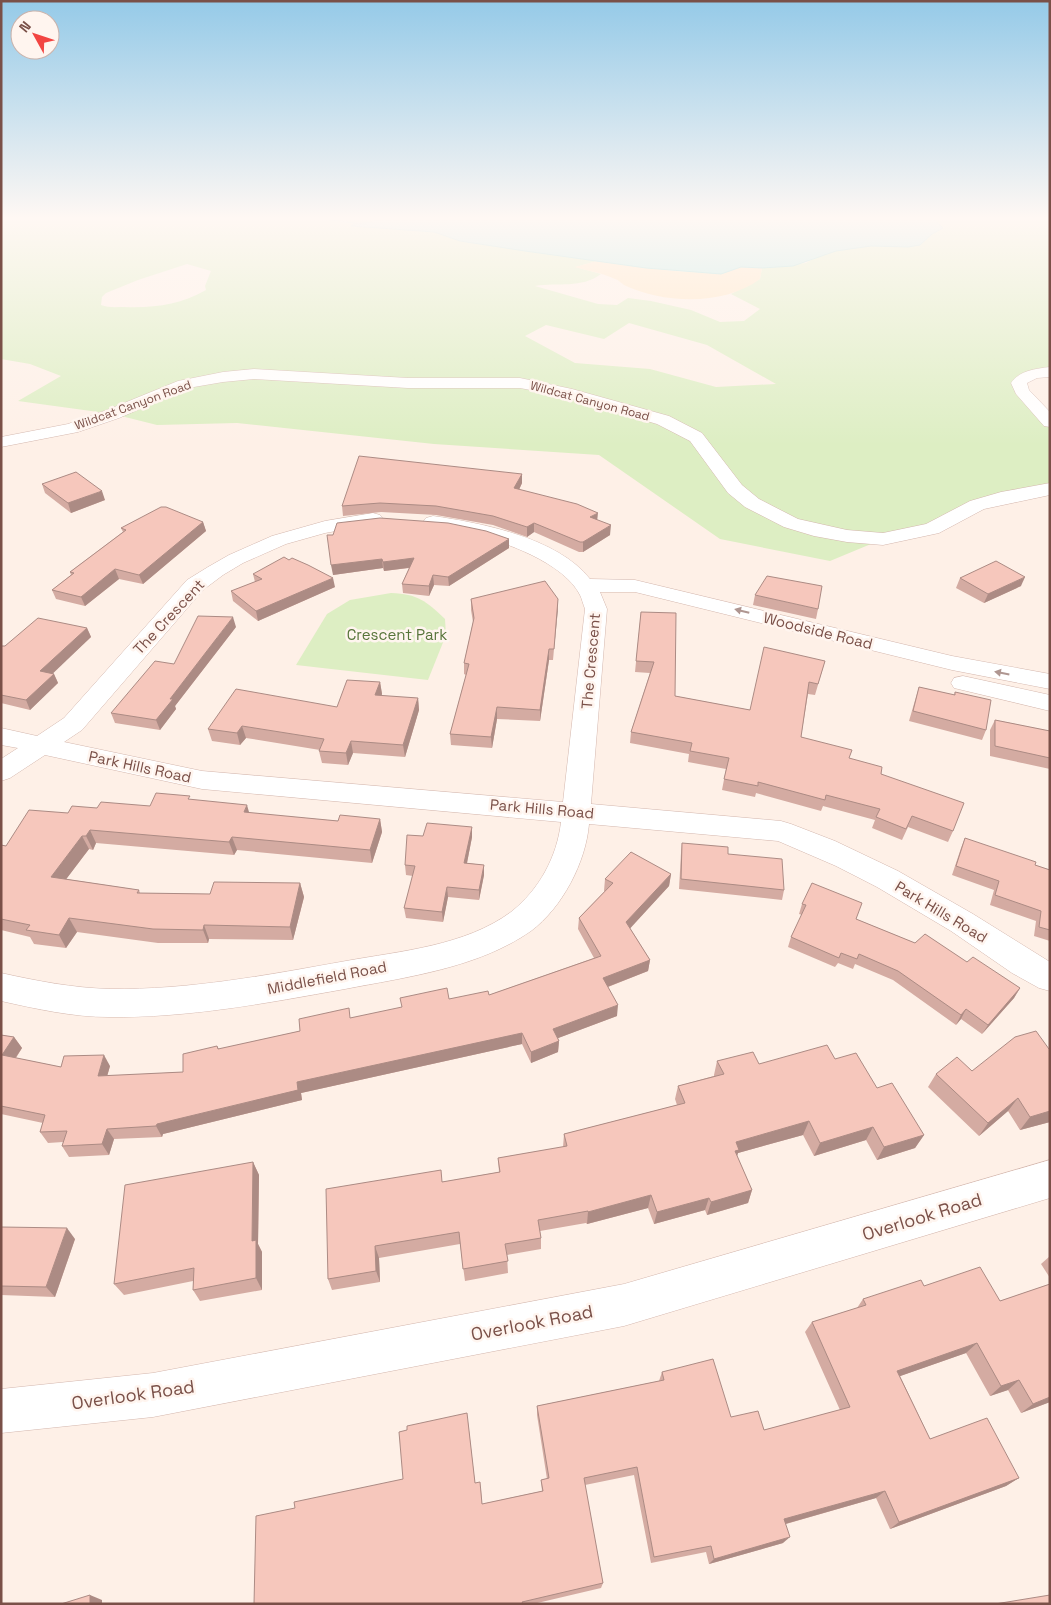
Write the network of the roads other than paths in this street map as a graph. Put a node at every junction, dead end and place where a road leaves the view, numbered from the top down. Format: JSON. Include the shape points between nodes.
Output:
{"nodes":[{"id":1,"x":1050,"y":372,"type":"edge"},
{"id":2,"x":1050,"y":422,"type":"edge"},
{"id":3,"x":1,"y":442,"type":"edge"},
{"id":4,"x":1050,"y":490,"type":"edge"},
{"id":5,"x":392,"y":520,"type":"edge"},
{"id":6,"x":416,"y":521,"type":"edge"},
{"id":7,"x":590,"y":593,"type":"junction"},
{"id":8,"x":1048,"y":683,"type":"edge"},
{"id":9,"x":1,"y":736,"type":"edge"},
{"id":10,"x":42,"y":745,"type":"junction"},
{"id":11,"x":1,"y":772,"type":"edge"},
{"id":12,"x":576,"y":812,"type":"junction"},
{"id":13,"x":1050,"y":978,"type":"edge"},
{"id":14,"x":1,"y":986,"type":"edge"},
{"id":15,"x":1050,"y":1179,"type":"edge"},
{"id":16,"x":1,"y":1411,"type":"edge"}],
"edges":[{"from":1,"to":2,"type":"street","via":[[1027,376],[1019,383],[1022,391]]},
{"from":3,"to":4,"type":"street","name":"Wildcat Canyon Road","via":[[72,428],[184,384],[223,377],[254,374],[408,383],[520,383],[566,392],[663,420],[696,437],[735,489],[752,504],[814,530],[882,539],[932,529],[976,506],[1001,498]]},
{"from":5,"to":10,"type":"street","name":"The Crescent","via":[[338,524],[281,538],[216,570],[195,585],[73,724]]},
{"from":6,"to":7,"type":"street","via":[[470,527],[532,548],[563,566]]},
{"from":7,"to":8,"type":"street","name":"Woodside Road","via":[[652,604],[812,649]]},
{"from":7,"to":12,"type":"street","name":"The Crescent","via":[[596,609]]},
{"from":9,"to":10,"type":"street","name":"Park Hills Road"},
{"from":10,"to":11,"type":"street","name":"The Crescent"},
{"from":10,"to":12,"type":"street","name":"Park Hills Road","via":[[202,780]]},
{"from":12,"to":13,"type":"street","name":"Park Hills Road","via":[[781,831],[858,864],[950,915]]},
{"from":12,"to":14,"type":"street","name":"Middlefield Road","via":[[566,862],[542,901],[520,921],[488,939],[454,951],[419,961],[262,991],[165,1001],[109,1003],[57,999]]},
{"from":15,"to":16,"type":"street","name":"Overlook Road","via":[[624,1305],[153,1395]]}]}
